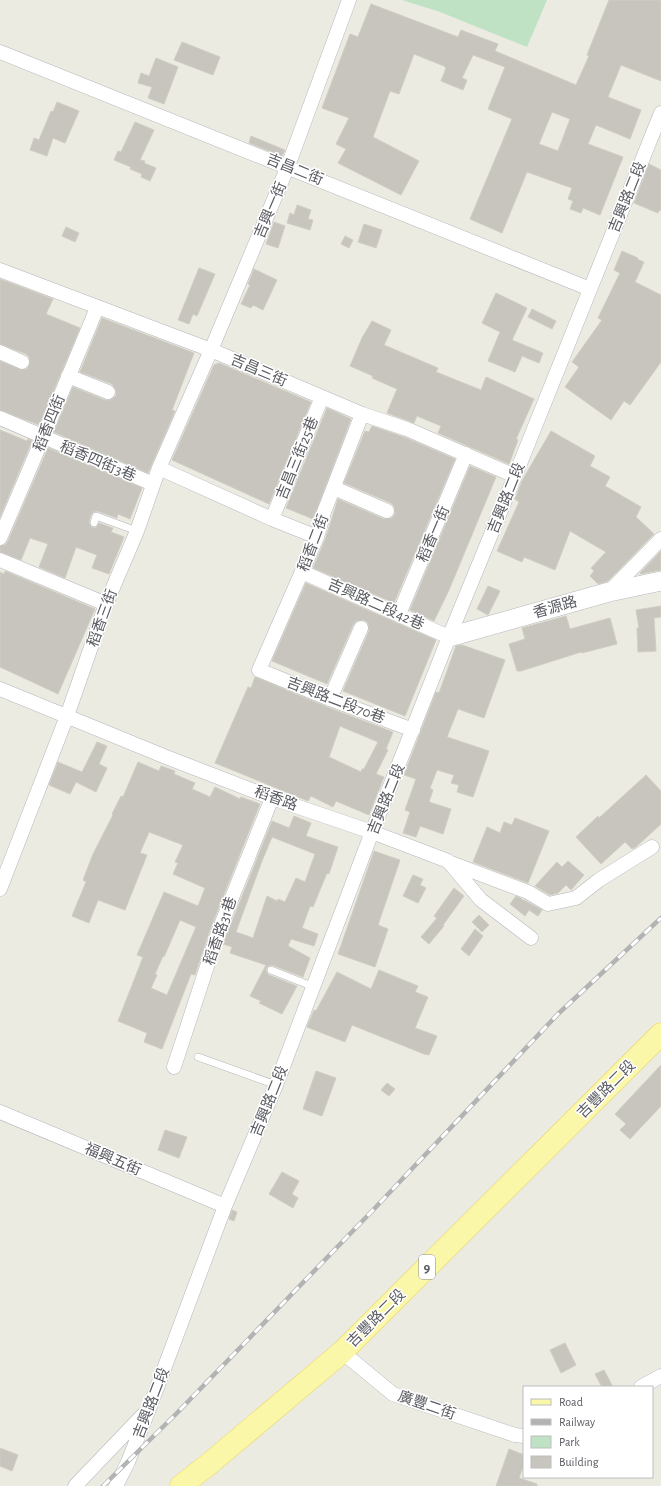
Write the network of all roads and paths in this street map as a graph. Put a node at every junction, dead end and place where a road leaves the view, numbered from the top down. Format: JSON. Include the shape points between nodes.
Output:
{"nodes":[{"id":1,"x":349,"y":0,"type":"edge"},
{"id":2,"x":0,"y":52,"type":"edge"},
{"id":3,"x":661,"y":113,"type":"edge"},
{"id":4,"x":288,"y":166,"type":"junction"},
{"id":5,"x":0,"y":270,"type":"edge"},
{"id":6,"x":590,"y":289,"type":"junction"},
{"id":7,"x":97,"y":308,"type":"junction"},
{"id":8,"x":211,"y":350,"type":"junction"},
{"id":9,"x":0,"y":352,"type":"edge"},
{"id":10,"x":22,"y":362,"type":"dead end"},
{"id":11,"x":68,"y":376,"type":"junction"},
{"id":12,"x":108,"y":392,"type":"dead end"},
{"id":13,"x":322,"y":397,"type":"junction"},
{"id":14,"x":362,"y":414,"type":"junction"},
{"id":15,"x":0,"y":418,"type":"edge"},
{"id":16,"x":44,"y":437,"type":"junction"},
{"id":17,"x":466,"y":454,"type":"junction"},
{"id":18,"x":159,"y":468,"type":"junction"},
{"id":19,"x":515,"y":476,"type":"junction"},
{"id":20,"x":153,"y":484,"type":"junction"},
{"id":21,"x":334,"y":488,"type":"junction"},
{"id":22,"x":387,"y":511,"type":"dead end"},
{"id":23,"x":272,"y":519,"type":"junction"},
{"id":24,"x":94,"y":523,"type":"dead end"},
{"id":25,"x":137,"y":530,"type":"junction"},
{"id":26,"x":317,"y":537,"type":"junction"},
{"id":27,"x":0,"y":538,"type":"edge"},
{"id":28,"x":661,"y":539,"type":"edge"},
{"id":29,"x":0,"y":560,"type":"edge"},
{"id":30,"x":302,"y":572,"type":"junction"},
{"id":31,"x":661,"y":581,"type":"edge"},
{"id":32,"x":609,"y":592,"type":"junction"},
{"id":33,"x":106,"y":604,"type":"junction"},
{"id":34,"x":400,"y":614,"type":"junction"},
{"id":35,"x":361,"y":628,"type":"dead end"},
{"id":36,"x":449,"y":637,"type":"junction"},
{"id":37,"x":259,"y":670,"type":"joint"},
{"id":38,"x":0,"y":689,"type":"edge"},
{"id":39,"x":330,"y":699,"type":"junction"},
{"id":40,"x":67,"y":716,"type":"junction"},
{"id":41,"x":413,"y":730,"type":"junction"},
{"id":42,"x":272,"y":798,"type":"junction"},
{"id":43,"x":372,"y":832,"type":"junction"},
{"id":44,"x":652,"y":847,"type":"dead end"},
{"id":45,"x":448,"y":861,"type":"junction"},
{"id":46,"x":0,"y":889,"type":"edge"},
{"id":47,"x":532,"y":938,"type":"dead end"},
{"id":48,"x":271,"y":970,"type":"dead end"},
{"id":49,"x":314,"y":987,"type":"junction"},
{"id":50,"x":661,"y":1034,"type":"edge"},
{"id":51,"x":198,"y":1057,"type":"dead end"},
{"id":52,"x":174,"y":1068,"type":"dead end"},
{"id":53,"x":276,"y":1085,"type":"junction"},
{"id":54,"x":0,"y":1112,"type":"edge"},
{"id":55,"x":225,"y":1206,"type":"junction"},
{"id":56,"x":342,"y":1352,"type":"junction"},
{"id":57,"x":661,"y":1376,"type":"edge"},
{"id":58,"x":643,"y":1386,"type":"edge"},
{"id":59,"x":149,"y":1409,"type":"junction"},
{"id":60,"x":523,"y":1436,"type":"edge"},
{"id":61,"x":76,"y":1486,"type":"edge"},
{"id":62,"x":116,"y":1486,"type":"edge"},
{"id":63,"x":181,"y":1486,"type":"edge"}],
"edges":[{"from":1,"to":4,"type":"street","name":"吉興一街"},
{"from":2,"to":4,"type":"street","name":"吉昌二街"},
{"from":3,"to":6,"type":"street","name":"吉興路二段"},
{"from":4,"to":6,"type":"street","name":"吉昌二街"},
{"from":4,"to":8,"type":"street","name":"吉興一街"},
{"from":5,"to":7,"type":"street","name":"吉昌三街"},
{"from":6,"to":19,"type":"street","name":"吉興路二段"},
{"from":7,"to":8,"type":"street","name":"吉昌三街"},
{"from":7,"to":11,"type":"street","name":"稻香四街"},
{"from":8,"to":13,"type":"street","name":"吉昌三街"},
{"from":8,"to":18,"type":"street","name":"稻香三街"},
{"from":9,"to":10,"type":"street"},
{"from":11,"to":12,"type":"street"},
{"from":11,"to":16,"type":"street","name":"稻香四街"},
{"from":13,"to":14,"type":"street","name":"吉昌三街"},
{"from":13,"to":23,"type":"street","name":"吉昌三街25巷"},
{"from":14,"to":17,"type":"street","name":"吉昌三街","via":[[407,429]]},
{"from":14,"to":21,"type":"street","name":"稻香二街"},
{"from":15,"to":16,"type":"street","name":"稻香四街3巷"},
{"from":16,"to":20,"type":"street","name":"稻香四街3巷"},
{"from":16,"to":27,"type":"street","name":"稻香四街"},
{"from":17,"to":19,"type":"street","name":"吉昌三街"},
{"from":17,"to":34,"type":"street","name":"稻香一街"},
{"from":18,"to":20,"type":"street","name":"稻香三街"},
{"from":18,"to":23,"type":"street"},
{"from":19,"to":36,"type":"street","name":"吉興路二段"},
{"from":20,"to":25,"type":"street","name":"稻香三街"},
{"from":21,"to":22,"type":"street"},
{"from":21,"to":26,"type":"street","name":"稻香二街"},
{"from":23,"to":26,"type":"street"},
{"from":24,"to":25,"type":"lane","via":[[96,516]]},
{"from":25,"to":33,"type":"street","name":"稻香三街"},
{"from":26,"to":30,"type":"street","name":"稻香二街"},
{"from":28,"to":32,"type":"street"},
{"from":29,"to":33,"type":"street"},
{"from":30,"to":34,"type":"street","name":"吉興路二段42巷"},
{"from":30,"to":37,"type":"street","name":"稻香二街"},
{"from":31,"to":32,"type":"street","name":"香源路"},
{"from":32,"to":36,"type":"street","name":"香源路"},
{"from":33,"to":40,"type":"street","name":"稻香三街"},
{"from":34,"to":36,"type":"street","name":"吉興路二段42巷"},
{"from":35,"to":39,"type":"street"},
{"from":36,"to":41,"type":"street","name":"吉興路二段"},
{"from":37,"to":39,"type":"street","name":"吉興路二段70巷"},
{"from":38,"to":40,"type":"street","name":"稻香路"},
{"from":39,"to":41,"type":"street","name":"吉興路二段70巷"},
{"from":40,"to":42,"type":"street","name":"稻香路","via":[[166,758]]},
{"from":40,"to":46,"type":"street","name":"稻香三街"},
{"from":41,"to":43,"type":"street","name":"吉興路二段"},
{"from":42,"to":43,"type":"street","name":"稻香路"},
{"from":42,"to":52,"type":"street","name":"稻香路31巷","via":[[219,930]]},
{"from":43,"to":45,"type":"street","name":"稻香路"},
{"from":43,"to":49,"type":"street","name":"吉興路二段"},
{"from":44,"to":45,"type":"street","via":[[599,880],[576,898],[548,904],[528,892]]},
{"from":45,"to":47,"type":"street","name":"稻香路","via":[[481,900]]},
{"from":48,"to":49,"type":"lane"},
{"from":49,"to":53,"type":"street","name":"吉興路二段"},
{"from":50,"to":56,"type":"main road","name":"吉豐路二段","number":"9"},
{"from":51,"to":53,"type":"lane"},
{"from":53,"to":55,"type":"street","name":"吉興路二段"},
{"from":54,"to":55,"type":"street","name":"福興五街"},
{"from":55,"to":59,"type":"street","name":"吉興路二段"},
{"from":56,"to":60,"type":"street","name":"廣豐二街","via":[[393,1394]]},
{"from":56,"to":63,"type":"main road","name":"吉豐路二段","number":"9"},
{"from":57,"to":58,"type":"street"},
{"from":59,"to":61,"type":"street"},
{"from":59,"to":62,"type":"street","name":"吉興路二段"}]}
